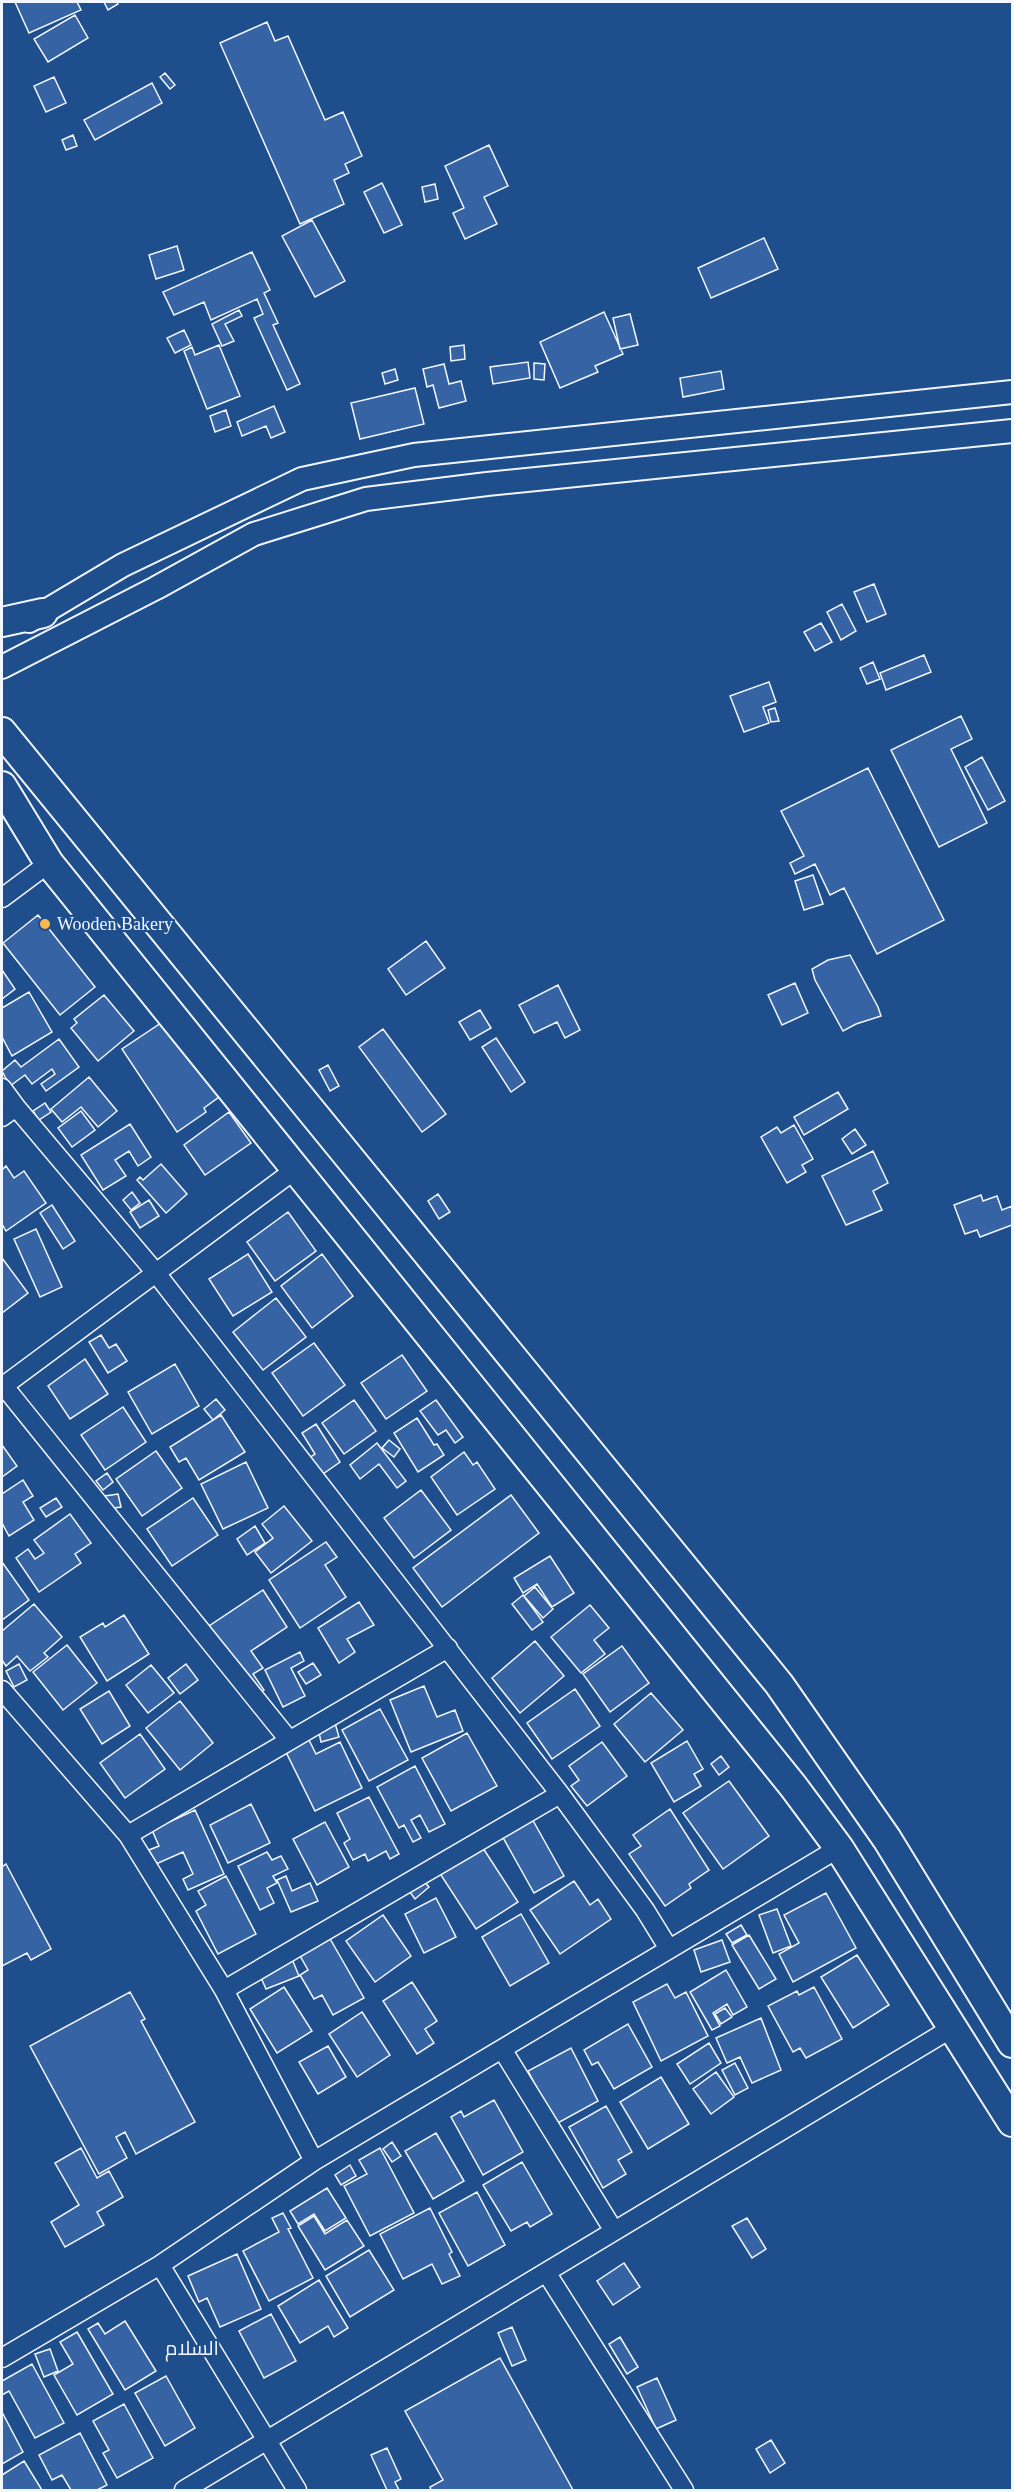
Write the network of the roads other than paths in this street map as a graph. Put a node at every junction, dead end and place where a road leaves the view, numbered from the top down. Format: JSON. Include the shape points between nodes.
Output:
{"nodes":[{"id":1,"x":1012,"y":392,"type":"edge"},
{"id":2,"x":1012,"y":431,"type":"edge"},
{"id":3,"x":44,"y":613,"type":"junction"},
{"id":4,"x":2,"y":622,"type":"edge"},
{"id":5,"x":2,"y":635,"type":"edge"},
{"id":6,"x":2,"y":667,"type":"edge"},
{"id":7,"x":2,"y":732,"type":"edge"},
{"id":8,"x":2,"y":786,"type":"edge"},
{"id":9,"x":49,"y":863,"type":"junction"},
{"id":10,"x":2,"y":898,"type":"edge"},
{"id":11,"x":2,"y":1088,"type":"edge"},
{"id":12,"x":9,"y":1112,"type":"edge"},
{"id":13,"x":296,"y":1169,"type":"junction"},
{"id":14,"x":156,"y":1273,"type":"junction"},
{"id":15,"x":2,"y":1386,"type":"edge"},
{"id":16,"x":448,"y":1648,"type":"junction"},
{"id":17,"x":2,"y":1690,"type":"edge"},
{"id":18,"x":289,"y":1740,"type":"junction"},
{"id":19,"x":560,"y":1794,"type":"junction"},
{"id":20,"x":128,"y":1835,"type":"junction"},
{"id":21,"x":839,"y":1848,"type":"junction"},
{"id":22,"x":669,"y":1949,"type":"junction"},
{"id":23,"x":224,"y":1990,"type":"junction"},
{"id":24,"x":952,"y":2028,"type":"junction"},
{"id":25,"x":1012,"y":2043,"type":"edge"},
{"id":26,"x":502,"y":2049,"type":"junction"},
{"id":27,"x":1012,"y":2122,"type":"edge"},
{"id":28,"x":314,"y":2161,"type":"junction"},
{"id":29,"x":614,"y":2231,"type":"junction"},
{"id":30,"x":160,"y":2265,"type":"junction"},
{"id":31,"x":546,"y":2272,"type":"junction"},
{"id":32,"x":2,"y":2358,"type":"edge"},
{"id":33,"x":267,"y":2441,"type":"junction"},
{"id":34,"x":184,"y":2490,"type":"edge"},
{"id":35,"x":297,"y":2490,"type":"edge"},
{"id":36,"x":684,"y":2490,"type":"edge"}],
"edges":[{"from":1,"to":3,"type":"street","via":[[414,455],[302,479],[123,565]]},
{"from":2,"to":6,"type":"street","via":[[366,499],[254,534]]},
{"from":3,"to":4,"type":"main road"},
{"from":3,"to":5,"type":"street"},
{"from":7,"to":25,"type":"main road","via":[[779,1684],[887,1839]]},
{"from":8,"to":9,"type":"main road"},
{"from":9,"to":10,"type":"street"},
{"from":9,"to":13,"type":"main road"},
{"from":11,"to":12,"type":"street"},
{"from":12,"to":14,"type":"street"},
{"from":13,"to":14,"type":"street"},
{"from":13,"to":21,"type":"main road"},
{"from":14,"to":15,"type":"street"},
{"from":14,"to":16,"type":"street"},
{"from":15,"to":18,"type":"street"},
{"from":16,"to":18,"type":"street"},
{"from":16,"to":19,"type":"street"},
{"from":17,"to":20,"type":"street"},
{"from":18,"to":20,"type":"street"},
{"from":19,"to":22,"type":"street"},
{"from":19,"to":23,"type":"street"},
{"from":20,"to":23,"type":"street"},
{"from":21,"to":22,"type":"street"},
{"from":21,"to":24,"type":"main road"},
{"from":22,"to":26,"type":"street"},
{"from":23,"to":28,"type":"street"},
{"from":24,"to":27,"type":"main road"},
{"from":24,"to":29,"type":"street"},
{"from":26,"to":28,"type":"street"},
{"from":26,"to":29,"type":"street"},
{"from":28,"to":30,"type":"street"},
{"from":29,"to":31,"type":"street"},
{"from":30,"to":32,"type":"street"},
{"from":30,"to":33,"type":"street"},
{"from":31,"to":33,"type":"street"},
{"from":31,"to":36,"type":"street"},
{"from":33,"to":34,"type":"street"},
{"from":33,"to":35,"type":"street"}]}
